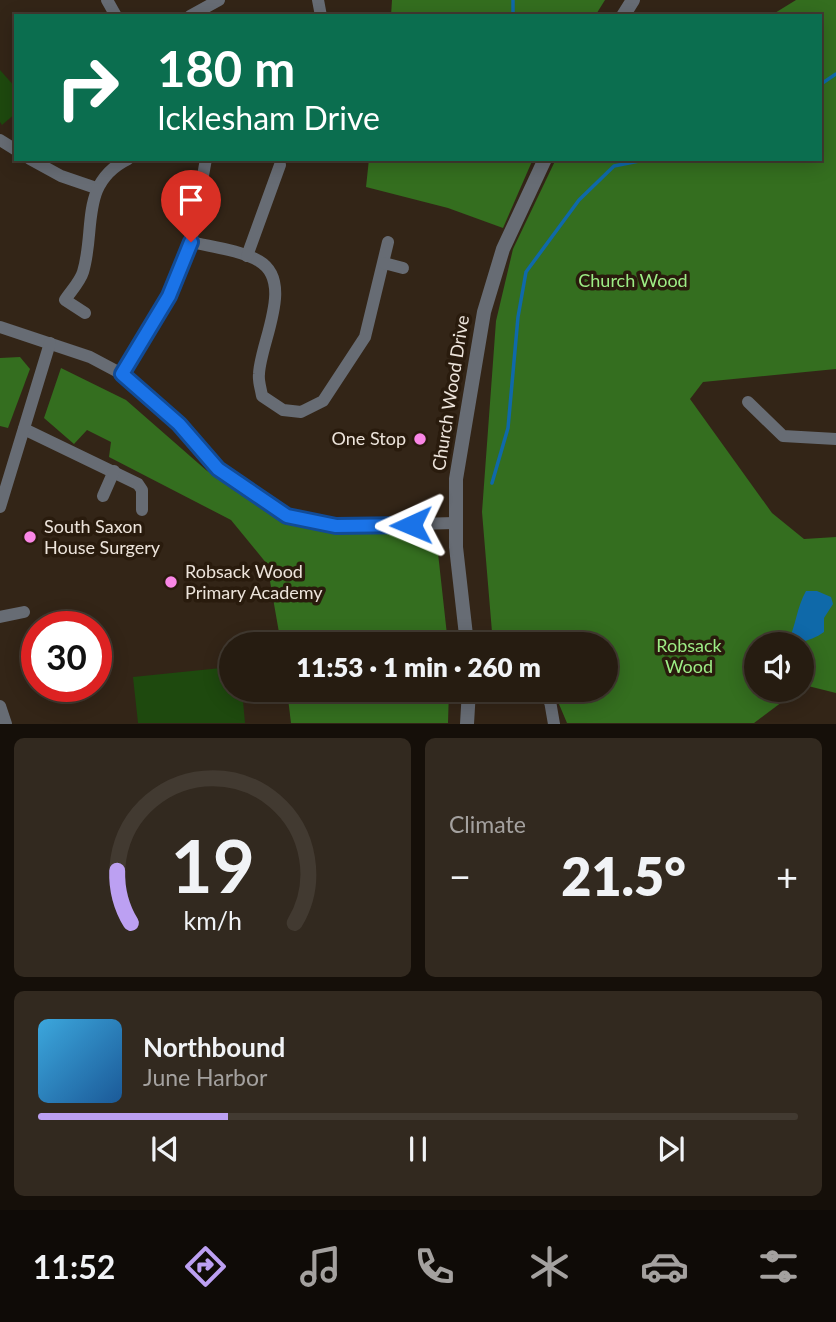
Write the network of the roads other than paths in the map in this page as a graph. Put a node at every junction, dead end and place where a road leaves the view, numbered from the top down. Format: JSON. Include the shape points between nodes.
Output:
{"nodes":[{"id":1,"x":219,"y":0,"type":"edge"},
{"id":2,"x":198,"y":10,"type":"edge"},
{"id":3,"x":34,"y":161,"type":"edge"},
{"id":4,"x":124,"y":161,"type":"edge"},
{"id":5,"x":202,"y":161,"type":"edge"},
{"id":6,"x":544,"y":161,"type":"edge"},
{"id":7,"x":280,"y":165,"type":"dead end"},
{"id":8,"x":96,"y":188,"type":"junction"},
{"id":9,"x":191,"y":242,"type":"junction"},
{"id":10,"x":388,"y":242,"type":"dead end"},
{"id":11,"x":247,"y":256,"type":"junction"},
{"id":12,"x":384,"y":263,"type":"junction"},
{"id":13,"x":403,"y":268,"type":"dead end"},
{"id":14,"x":85,"y":313,"type":"dead end"},
{"id":15,"x":0,"y":327,"type":"edge"},
{"id":16,"x":50,"y":343,"type":"junction"},
{"id":17,"x":122,"y":374,"type":"junction"},
{"id":18,"x":748,"y":402,"type":"dead end"},
{"id":19,"x":24,"y":429,"type":"junction"},
{"id":20,"x":828,"y":443,"type":"edge"},
{"id":21,"x":114,"y":471,"type":"junction"},
{"id":22,"x":103,"y":496,"type":"dead end"},
{"id":23,"x":0,"y":507,"type":"edge"},
{"id":24,"x":142,"y":510,"type":"dead end"},
{"id":25,"x":455,"y":523,"type":"junction"},
{"id":26,"x":21,"y":613,"type":"edge"},
{"id":27,"x":0,"y":617,"type":"edge"},
{"id":28,"x":465,"y":632,"type":"edge"},
{"id":29,"x":468,"y":702,"type":"edge"},
{"id":30,"x":550,"y":702,"type":"edge"},
{"id":31,"x":0,"y":706,"type":"edge"},
{"id":32,"x":6,"y":723,"type":"edge"},
{"id":33,"x":467,"y":723,"type":"edge"},
{"id":34,"x":554,"y":723,"type":"edge"}],
"edges":[{"from":1,"to":2,"type":"street"},
{"from":3,"to":8,"type":"street"},
{"from":4,"to":8,"type":"street","via":[[113,166]]},
{"from":5,"to":9,"type":"street"},
{"from":6,"to":25,"type":"street","name":"Church Wood Drive","via":[[503,249],[484,312],[456,480]]},
{"from":7,"to":11,"type":"street"},
{"from":8,"to":14,"type":"street","via":[[82,274],[61,305]]},
{"from":9,"to":11,"type":"street"},
{"from":9,"to":17,"type":"street","via":[[169,296]]},
{"from":10,"to":12,"type":"street"},
{"from":11,"to":12,"type":"street","via":[[272,274],[276,295],[258,375],[262,396],[283,410],[301,412],[323,401],[365,337]]},
{"from":12,"to":13,"type":"street"},
{"from":15,"to":16,"type":"street"},
{"from":16,"to":17,"type":"street"},
{"from":16,"to":19,"type":"street"},
{"from":17,"to":25,"type":"street","via":[[179,424],[218,469],[287,516],[336,526]]},
{"from":18,"to":20,"type":"street","via":[[783,436]]},
{"from":19,"to":21,"type":"street"},
{"from":19,"to":23,"type":"street"},
{"from":21,"to":22,"type":"street"},
{"from":21,"to":24,"type":"street","via":[[138,484]]},
{"from":25,"to":28,"type":"street","name":"Church Wood Drive"},
{"from":26,"to":27,"type":"street"},
{"from":29,"to":33,"type":"street"},
{"from":30,"to":34,"type":"street"},
{"from":31,"to":32,"type":"street"}]}
